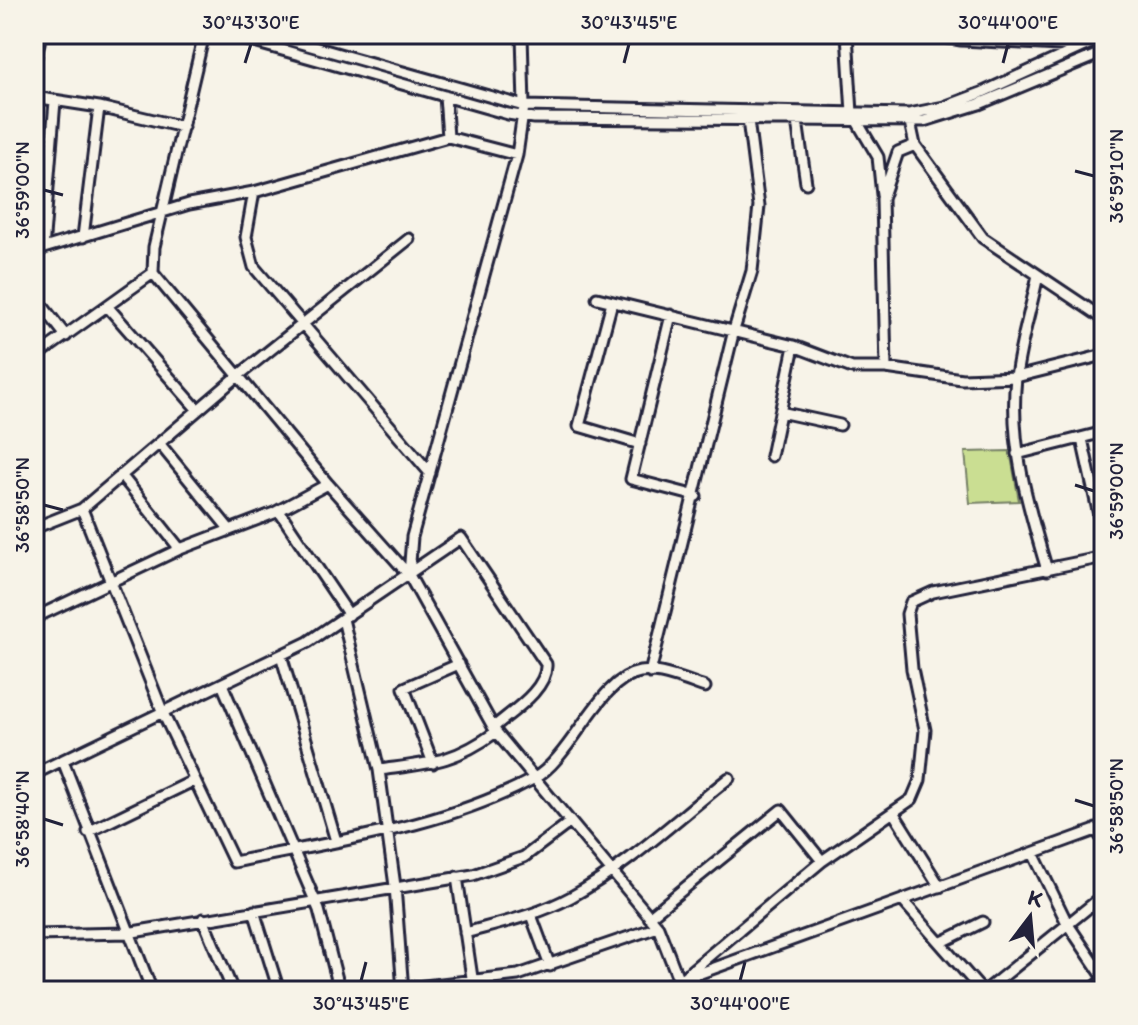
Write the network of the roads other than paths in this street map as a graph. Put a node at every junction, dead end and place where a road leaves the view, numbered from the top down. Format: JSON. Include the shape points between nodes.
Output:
{"nodes":[{"id":1,"x":41,"y":34,"type":"edge"},
{"id":2,"x":204,"y":34,"type":"edge"},
{"id":3,"x":226,"y":34,"type":"edge"},
{"id":4,"x":268,"y":34,"type":"edge"},
{"id":5,"x":522,"y":34,"type":"edge"},
{"id":6,"x":846,"y":34,"type":"edge"},
{"id":7,"x":876,"y":34,"type":"edge"},
{"id":8,"x":927,"y":34,"type":"edge"},
{"id":9,"x":1104,"y":37,"type":"edge"},
{"id":10,"x":295,"y":38,"type":"edge"},
{"id":11,"x":1082,"y":46,"type":"junction"},
{"id":12,"x":1104,"y":52,"type":"edge"},
{"id":13,"x":34,"y":66,"type":"edge"},
{"id":14,"x":445,"y":96,"type":"junction"},
{"id":15,"x":34,"y":97,"type":"edge"},
{"id":16,"x":55,"y":101,"type":"junction"},
{"id":17,"x":99,"y":107,"type":"junction"},
{"id":18,"x":523,"y":112,"type":"junction"},
{"id":19,"x":855,"y":117,"type":"junction"},
{"id":20,"x":748,"y":120,"type":"junction"},
{"id":21,"x":797,"y":121,"type":"junction"},
{"id":22,"x":910,"y":122,"type":"junction"},
{"id":23,"x":183,"y":127,"type":"junction"},
{"id":24,"x":448,"y":137,"type":"junction"},
{"id":25,"x":915,"y":145,"type":"junction"},
{"id":26,"x":517,"y":155,"type":"junction"},
{"id":27,"x":806,"y":183,"type":"dead end"},
{"id":28,"x":254,"y":192,"type":"junction"},
{"id":29,"x":882,"y":199,"type":"junction"},
{"id":30,"x":163,"y":214,"type":"junction"},
{"id":31,"x":83,"y":237,"type":"junction"},
{"id":32,"x":409,"y":239,"type":"dead end"},
{"id":33,"x":38,"y":250,"type":"edge"},
{"id":34,"x":153,"y":273,"type":"junction"},
{"id":35,"x":1038,"y":275,"type":"junction"},
{"id":36,"x":34,"y":295,"type":"edge"},
{"id":37,"x":597,"y":298,"type":"dead end"},
{"id":38,"x":612,"y":302,"type":"junction"},
{"id":39,"x":107,"y":306,"type":"junction"},
{"id":40,"x":671,"y":315,"type":"junction"},
{"id":41,"x":1104,"y":319,"type":"edge"},
{"id":42,"x":304,"y":326,"type":"junction"},
{"id":43,"x":734,"y":330,"type":"junction"},
{"id":44,"x":66,"y":336,"type":"junction"},
{"id":45,"x":794,"y":346,"type":"junction"},
{"id":46,"x":1104,"y":355,"type":"edge"},
{"id":47,"x":34,"y":358,"type":"edge"},
{"id":48,"x":886,"y":368,"type":"junction"},
{"id":49,"x":239,"y":375,"type":"junction"},
{"id":50,"x":1016,"y":377,"type":"junction"},
{"id":51,"x":198,"y":410,"type":"junction"},
{"id":52,"x":780,"y":412,"type":"junction"},
{"id":53,"x":840,"y":425,"type":"dead end"},
{"id":54,"x":1104,"y":432,"type":"edge"},
{"id":55,"x":1082,"y":439,"type":"junction"},
{"id":56,"x":159,"y":443,"type":"junction"},
{"id":57,"x":640,"y":444,"type":"junction"},
{"id":58,"x":1017,"y":454,"type":"junction"},
{"id":59,"x":771,"y":456,"type":"dead end"},
{"id":60,"x":430,"y":473,"type":"junction"},
{"id":61,"x":121,"y":475,"type":"junction"},
{"id":62,"x":328,"y":484,"type":"junction"},
{"id":63,"x":1099,"y":492,"type":"edge"},
{"id":64,"x":696,"y":496,"type":"junction"},
{"id":65,"x":82,"y":509,"type":"junction"},
{"id":66,"x":279,"y":511,"type":"junction"},
{"id":67,"x":34,"y":528,"type":"edge"},
{"id":68,"x":230,"y":530,"type":"junction"},
{"id":69,"x":1104,"y":538,"type":"edge"},
{"id":70,"x":180,"y":549,"type":"junction"},
{"id":71,"x":1104,"y":557,"type":"edge"},
{"id":72,"x":1047,"y":570,"type":"junction"},
{"id":73,"x":409,"y":575,"type":"junction"},
{"id":74,"x":112,"y":582,"type":"junction"},
{"id":75,"x":346,"y":617,"type":"junction"},
{"id":76,"x":34,"y":618,"type":"edge"},
{"id":77,"x":281,"y":655,"type":"junction"},
{"id":78,"x":459,"y":664,"type":"junction"},
{"id":79,"x":650,"y":673,"type":"junction"},
{"id":80,"x":222,"y":684,"type":"junction"},
{"id":81,"x":705,"y":687,"type":"dead end"},
{"id":82,"x":163,"y":713,"type":"junction"},
{"id":83,"x":495,"y":729,"type":"junction"},
{"id":84,"x":63,"y":761,"type":"junction"},
{"id":85,"x":433,"y":763,"type":"junction"},
{"id":86,"x":379,"y":770,"type":"junction"},
{"id":87,"x":34,"y":774,"type":"edge"},
{"id":88,"x":535,"y":778,"type":"junction"},
{"id":89,"x":729,"y":778,"type":"dead end"},
{"id":90,"x":195,"y":780,"type":"junction"},
{"id":91,"x":893,"y":812,"type":"junction"},
{"id":92,"x":569,"y":823,"type":"junction"},
{"id":93,"x":1100,"y":828,"type":"edge"},
{"id":94,"x":386,"y":831,"type":"junction"},
{"id":95,"x":88,"y":832,"type":"junction"},
{"id":96,"x":336,"y":841,"type":"junction"},
{"id":97,"x":1104,"y":842,"type":"edge"},
{"id":98,"x":292,"y":850,"type":"junction"},
{"id":99,"x":1033,"y":853,"type":"junction"},
{"id":100,"x":822,"y":861,"type":"junction"},
{"id":101,"x":612,"y":872,"type":"junction"},
{"id":102,"x":457,"y":877,"type":"junction"},
{"id":103,"x":395,"y":886,"type":"junction"},
{"id":104,"x":940,"y":887,"type":"junction"},
{"id":105,"x":1104,"y":895,"type":"edge"},
{"id":106,"x":903,"y":901,"type":"junction"},
{"id":107,"x":315,"y":903,"type":"junction"},
{"id":108,"x":254,"y":911,"type":"junction"},
{"id":109,"x":531,"y":915,"type":"junction"},
{"id":110,"x":649,"y":917,"type":"junction"},
{"id":111,"x":203,"y":919,"type":"junction"},
{"id":112,"x":983,"y":922,"type":"dead end"},
{"id":113,"x":1067,"y":923,"type":"junction"},
{"id":114,"x":658,"y":927,"type":"junction"},
{"id":115,"x":127,"y":933,"type":"junction"},
{"id":116,"x":465,"y":933,"type":"junction"},
{"id":117,"x":34,"y":935,"type":"edge"},
{"id":118,"x":940,"y":943,"type":"junction"},
{"id":119,"x":550,"y":966,"type":"junction"},
{"id":120,"x":1104,"y":979,"type":"edge"},
{"id":121,"x":681,"y":986,"type":"edge"},
{"id":122,"x":473,"y":987,"type":"edge"},
{"id":123,"x":403,"y":990,"type":"edge"},
{"id":124,"x":152,"y":991,"type":"edge"},
{"id":125,"x":233,"y":991,"type":"edge"},
{"id":126,"x":279,"y":991,"type":"edge"},
{"id":127,"x":339,"y":991,"type":"edge"},
{"id":128,"x":382,"y":991,"type":"edge"},
{"id":129,"x":651,"y":991,"type":"edge"},
{"id":130,"x":983,"y":991,"type":"edge"},
{"id":131,"x":1090,"y":991,"type":"edge"}],
"edges":[{"from":1,"to":13,"type":"street"},
{"from":2,"to":23,"type":"street"},
{"from":3,"to":14,"type":"street"},
{"from":4,"to":10,"type":"street"},
{"from":5,"to":18,"type":"street"},
{"from":6,"to":7,"type":"street"},
{"from":6,"to":19,"type":"street"},
{"from":8,"to":11,"type":"street"},
{"from":9,"to":11,"type":"street"},
{"from":10,"to":18,"type":"street"},
{"from":11,"to":19,"type":"street","via":[[936,109]]},
{"from":12,"to":22,"type":"street","via":[[979,104]]},
{"from":14,"to":18,"type":"street"},
{"from":14,"to":24,"type":"street"},
{"from":15,"to":16,"type":"street"},
{"from":16,"to":17,"type":"street"},
{"from":16,"to":33,"type":"street"},
{"from":17,"to":23,"type":"street"},
{"from":17,"to":31,"type":"street"},
{"from":18,"to":19,"type":"street"},
{"from":18,"to":20,"type":"street"},
{"from":18,"to":26,"type":"street"},
{"from":19,"to":21,"type":"street"},
{"from":19,"to":22,"type":"street"},
{"from":19,"to":29,"type":"street","via":[[878,157]]},
{"from":20,"to":21,"type":"street"},
{"from":20,"to":43,"type":"street","via":[[758,230]]},
{"from":21,"to":27,"type":"street"},
{"from":22,"to":25,"type":"street"},
{"from":23,"to":30,"type":"street"},
{"from":24,"to":26,"type":"street"},
{"from":24,"to":28,"type":"street"},
{"from":25,"to":29,"type":"street","via":[[898,152]]},
{"from":25,"to":35,"type":"street","via":[[983,238]]},
{"from":26,"to":60,"type":"street"},
{"from":28,"to":30,"type":"street"},
{"from":28,"to":42,"type":"street","via":[[246,237],[251,262]]},
{"from":29,"to":48,"type":"street"},
{"from":30,"to":31,"type":"street"},
{"from":30,"to":34,"type":"street"},
{"from":31,"to":33,"type":"street"},
{"from":32,"to":42,"type":"street"},
{"from":34,"to":39,"type":"street"},
{"from":34,"to":49,"type":"street"},
{"from":35,"to":41,"type":"street"},
{"from":35,"to":50,"type":"street"},
{"from":36,"to":44,"type":"street"},
{"from":37,"to":38,"type":"street"},
{"from":38,"to":40,"type":"street"},
{"from":38,"to":57,"type":"street","via":[[579,426]]},
{"from":39,"to":44,"type":"street"},
{"from":39,"to":51,"type":"street"},
{"from":40,"to":43,"type":"street"},
{"from":40,"to":57,"type":"street"},
{"from":42,"to":49,"type":"street"},
{"from":42,"to":60,"type":"street"},
{"from":43,"to":45,"type":"street"},
{"from":43,"to":64,"type":"street"},
{"from":44,"to":47,"type":"street"},
{"from":45,"to":48,"type":"street","via":[[852,368]]},
{"from":45,"to":52,"type":"street"},
{"from":46,"to":50,"type":"street"},
{"from":48,"to":50,"type":"street","via":[[962,379]]},
{"from":49,"to":51,"type":"street"},
{"from":49,"to":62,"type":"street"},
{"from":50,"to":58,"type":"street"},
{"from":51,"to":56,"type":"street"},
{"from":52,"to":53,"type":"street"},
{"from":52,"to":59,"type":"street"},
{"from":54,"to":55,"type":"street"},
{"from":55,"to":58,"type":"street"},
{"from":55,"to":63,"type":"street"},
{"from":56,"to":61,"type":"street"},
{"from":56,"to":68,"type":"street"},
{"from":57,"to":64,"type":"street","via":[[631,479]]},
{"from":58,"to":72,"type":"street"},
{"from":60,"to":73,"type":"street","via":[[412,537]]},
{"from":61,"to":65,"type":"street"},
{"from":61,"to":70,"type":"street"},
{"from":62,"to":66,"type":"street"},
{"from":62,"to":73,"type":"street"},
{"from":63,"to":69,"type":"street"},
{"from":64,"to":79,"type":"street"},
{"from":65,"to":67,"type":"street"},
{"from":65,"to":74,"type":"street"},
{"from":66,"to":68,"type":"street"},
{"from":66,"to":75,"type":"street"},
{"from":68,"to":70,"type":"street"},
{"from":70,"to":74,"type":"street"},
{"from":71,"to":72,"type":"street"},
{"from":72,"to":91,"type":"street","via":[[933,592],[911,602],[907,614],[912,669],[925,730],[916,789],[912,799]]},
{"from":73,"to":75,"type":"street"},
{"from":73,"to":78,"type":"street"},
{"from":73,"to":83,"type":"street","via":[[455,539],[466,540],[546,664],[539,686]]},
{"from":74,"to":76,"type":"street"},
{"from":74,"to":82,"type":"street"},
{"from":75,"to":77,"type":"street"},
{"from":75,"to":86,"type":"street"},
{"from":77,"to":80,"type":"street"},
{"from":77,"to":96,"type":"street"},
{"from":78,"to":83,"type":"street"},
{"from":78,"to":85,"type":"street","via":[[404,688]]},
{"from":79,"to":81,"type":"street"},
{"from":79,"to":88,"type":"street","via":[[641,671],[620,682]]},
{"from":80,"to":82,"type":"street"},
{"from":80,"to":98,"type":"street"},
{"from":82,"to":84,"type":"street"},
{"from":82,"to":90,"type":"street"},
{"from":83,"to":85,"type":"street","via":[[472,749]]},
{"from":83,"to":88,"type":"street"},
{"from":84,"to":87,"type":"street"},
{"from":84,"to":95,"type":"street"},
{"from":85,"to":86,"type":"street"},
{"from":86,"to":94,"type":"street"},
{"from":88,"to":92,"type":"street"},
{"from":88,"to":94,"type":"street","via":[[473,808]]},
{"from":89,"to":101,"type":"street"},
{"from":90,"to":95,"type":"street"},
{"from":90,"to":98,"type":"street","via":[[234,862]]},
{"from":91,"to":100,"type":"street"},
{"from":91,"to":104,"type":"street"},
{"from":92,"to":101,"type":"street"},
{"from":92,"to":102,"type":"street","via":[[524,857]]},
{"from":93,"to":97,"type":"street"},
{"from":93,"to":99,"type":"street"},
{"from":94,"to":96,"type":"street"},
{"from":94,"to":103,"type":"street"},
{"from":95,"to":115,"type":"street"},
{"from":96,"to":98,"type":"street"},
{"from":98,"to":107,"type":"street"},
{"from":99,"to":104,"type":"street"},
{"from":99,"to":113,"type":"street"},
{"from":100,"to":110,"type":"street","via":[[781,810]]},
{"from":100,"to":121,"type":"street"},
{"from":101,"to":109,"type":"street"},
{"from":101,"to":110,"type":"street"},
{"from":102,"to":103,"type":"street"},
{"from":102,"to":116,"type":"street"},
{"from":103,"to":107,"type":"street"},
{"from":103,"to":123,"type":"street"},
{"from":104,"to":106,"type":"street"},
{"from":105,"to":113,"type":"street"},
{"from":106,"to":118,"type":"street"},
{"from":106,"to":121,"type":"street"},
{"from":107,"to":108,"type":"street"},
{"from":107,"to":127,"type":"street"},
{"from":108,"to":111,"type":"street"},
{"from":108,"to":126,"type":"street"},
{"from":109,"to":116,"type":"street"},
{"from":109,"to":119,"type":"street"},
{"from":110,"to":114,"type":"street"},
{"from":111,"to":115,"type":"street"},
{"from":111,"to":125,"type":"street"},
{"from":112,"to":118,"type":"street"},
{"from":113,"to":120,"type":"street"},
{"from":113,"to":130,"type":"street"},
{"from":114,"to":119,"type":"street"},
{"from":114,"to":121,"type":"street"},
{"from":115,"to":117,"type":"street"},
{"from":115,"to":124,"type":"street"},
{"from":116,"to":122,"type":"street"},
{"from":118,"to":130,"type":"street"},
{"from":119,"to":122,"type":"street"},
{"from":120,"to":131,"type":"street"},
{"from":121,"to":129,"type":"street"},
{"from":122,"to":123,"type":"street"},
{"from":123,"to":128,"type":"street"}]}
